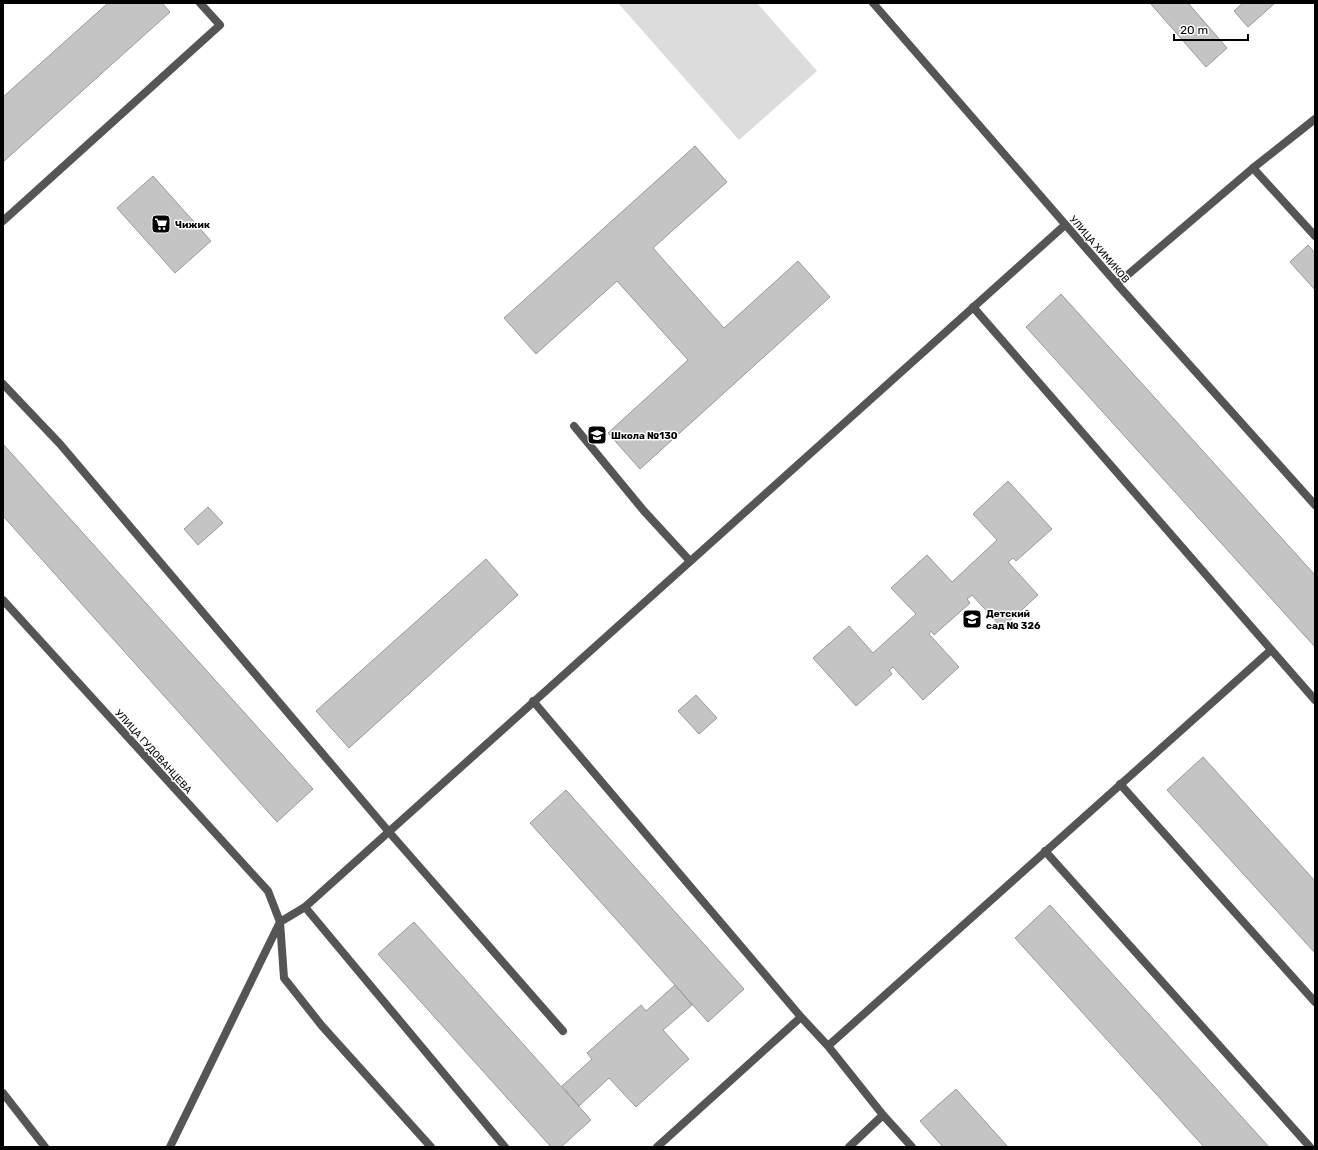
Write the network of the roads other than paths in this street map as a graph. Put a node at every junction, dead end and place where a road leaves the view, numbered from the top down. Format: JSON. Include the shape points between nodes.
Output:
{"nodes":[{"id":1,"x":200,"y":3,"type":"edge"},
{"id":2,"x":873,"y":3,"type":"edge"},
{"id":3,"x":1315,"y":119,"type":"edge"},
{"id":4,"x":1253,"y":168,"type":"junction"},
{"id":5,"x":3,"y":221,"type":"edge"},
{"id":6,"x":1064,"y":225,"type":"junction"},
{"id":7,"x":1315,"y":236,"type":"edge"},
{"id":8,"x":1117,"y":284,"type":"junction"},
{"id":9,"x":973,"y":307,"type":"junction"},
{"id":10,"x":3,"y":384,"type":"edge"},
{"id":11,"x":574,"y":426,"type":"dead end"},
{"id":12,"x":1315,"y":506,"type":"edge"},
{"id":13,"x":690,"y":561,"type":"junction"},
{"id":14,"x":3,"y":600,"type":"edge"},
{"id":15,"x":1270,"y":650,"type":"junction"},
{"id":16,"x":1315,"y":700,"type":"edge"},
{"id":17,"x":533,"y":701,"type":"junction"},
{"id":18,"x":1120,"y":784,"type":"junction"},
{"id":19,"x":388,"y":832,"type":"junction"},
{"id":20,"x":1045,"y":851,"type":"junction"},
{"id":21,"x":305,"y":907,"type":"junction"},
{"id":22,"x":280,"y":922,"type":"junction"},
{"id":23,"x":1315,"y":1002,"type":"edge"},
{"id":24,"x":801,"y":1017,"type":"junction"},
{"id":25,"x":563,"y":1031,"type":"dead end"},
{"id":26,"x":828,"y":1046,"type":"junction"},
{"id":27,"x":3,"y":1093,"type":"edge"},
{"id":28,"x":883,"y":1115,"type":"junction"},
{"id":29,"x":45,"y":1147,"type":"edge"},
{"id":30,"x":170,"y":1147,"type":"edge"},
{"id":31,"x":431,"y":1147,"type":"edge"},
{"id":32,"x":504,"y":1147,"type":"edge"},
{"id":33,"x":657,"y":1147,"type":"edge"},
{"id":34,"x":849,"y":1147,"type":"edge"},
{"id":35,"x":912,"y":1147,"type":"edge"},
{"id":36,"x":1310,"y":1147,"type":"edge"}],
"edges":[{"from":1,"to":5,"type":"street","via":[[220,25]]},
{"from":2,"to":6,"type":"street","name":"УЛИЦА ХИМИКОВ"},
{"from":3,"to":4,"type":"street"},
{"from":4,"to":7,"type":"street"},
{"from":4,"to":8,"type":"street"},
{"from":6,"to":8,"type":"street","name":"УЛИЦА ХИМИКОВ"},
{"from":6,"to":9,"type":"street"},
{"from":8,"to":12,"type":"street","name":"УЛИЦА ХИМИКОВ"},
{"from":9,"to":13,"type":"street"},
{"from":9,"to":15,"type":"street"},
{"from":10,"to":19,"type":"street","via":[[60,444]]},
{"from":11,"to":13,"type":"street","via":[[644,511]]},
{"from":13,"to":17,"type":"street"},
{"from":14,"to":22,"type":"street","name":"УЛИЦА ГУДОВАНЦЕВА","via":[[268,891]]},
{"from":15,"to":16,"type":"street"},
{"from":15,"to":18,"type":"street"},
{"from":17,"to":19,"type":"street"},
{"from":17,"to":24,"type":"street"},
{"from":18,"to":20,"type":"street"},
{"from":18,"to":23,"type":"street"},
{"from":19,"to":21,"type":"street"},
{"from":19,"to":25,"type":"street"},
{"from":20,"to":26,"type":"street"},
{"from":20,"to":36,"type":"street"},
{"from":21,"to":22,"type":"street"},
{"from":21,"to":32,"type":"street"},
{"from":22,"to":30,"type":"street"},
{"from":22,"to":31,"type":"street","name":"УЛИЦА ГУДОВАНЦЕВА","via":[[284,978],[322,1026]]},
{"from":24,"to":26,"type":"street"},
{"from":24,"to":33,"type":"street"},
{"from":26,"to":28,"type":"street"},
{"from":27,"to":29,"type":"street"},
{"from":28,"to":34,"type":"street"},
{"from":28,"to":35,"type":"street"}]}
